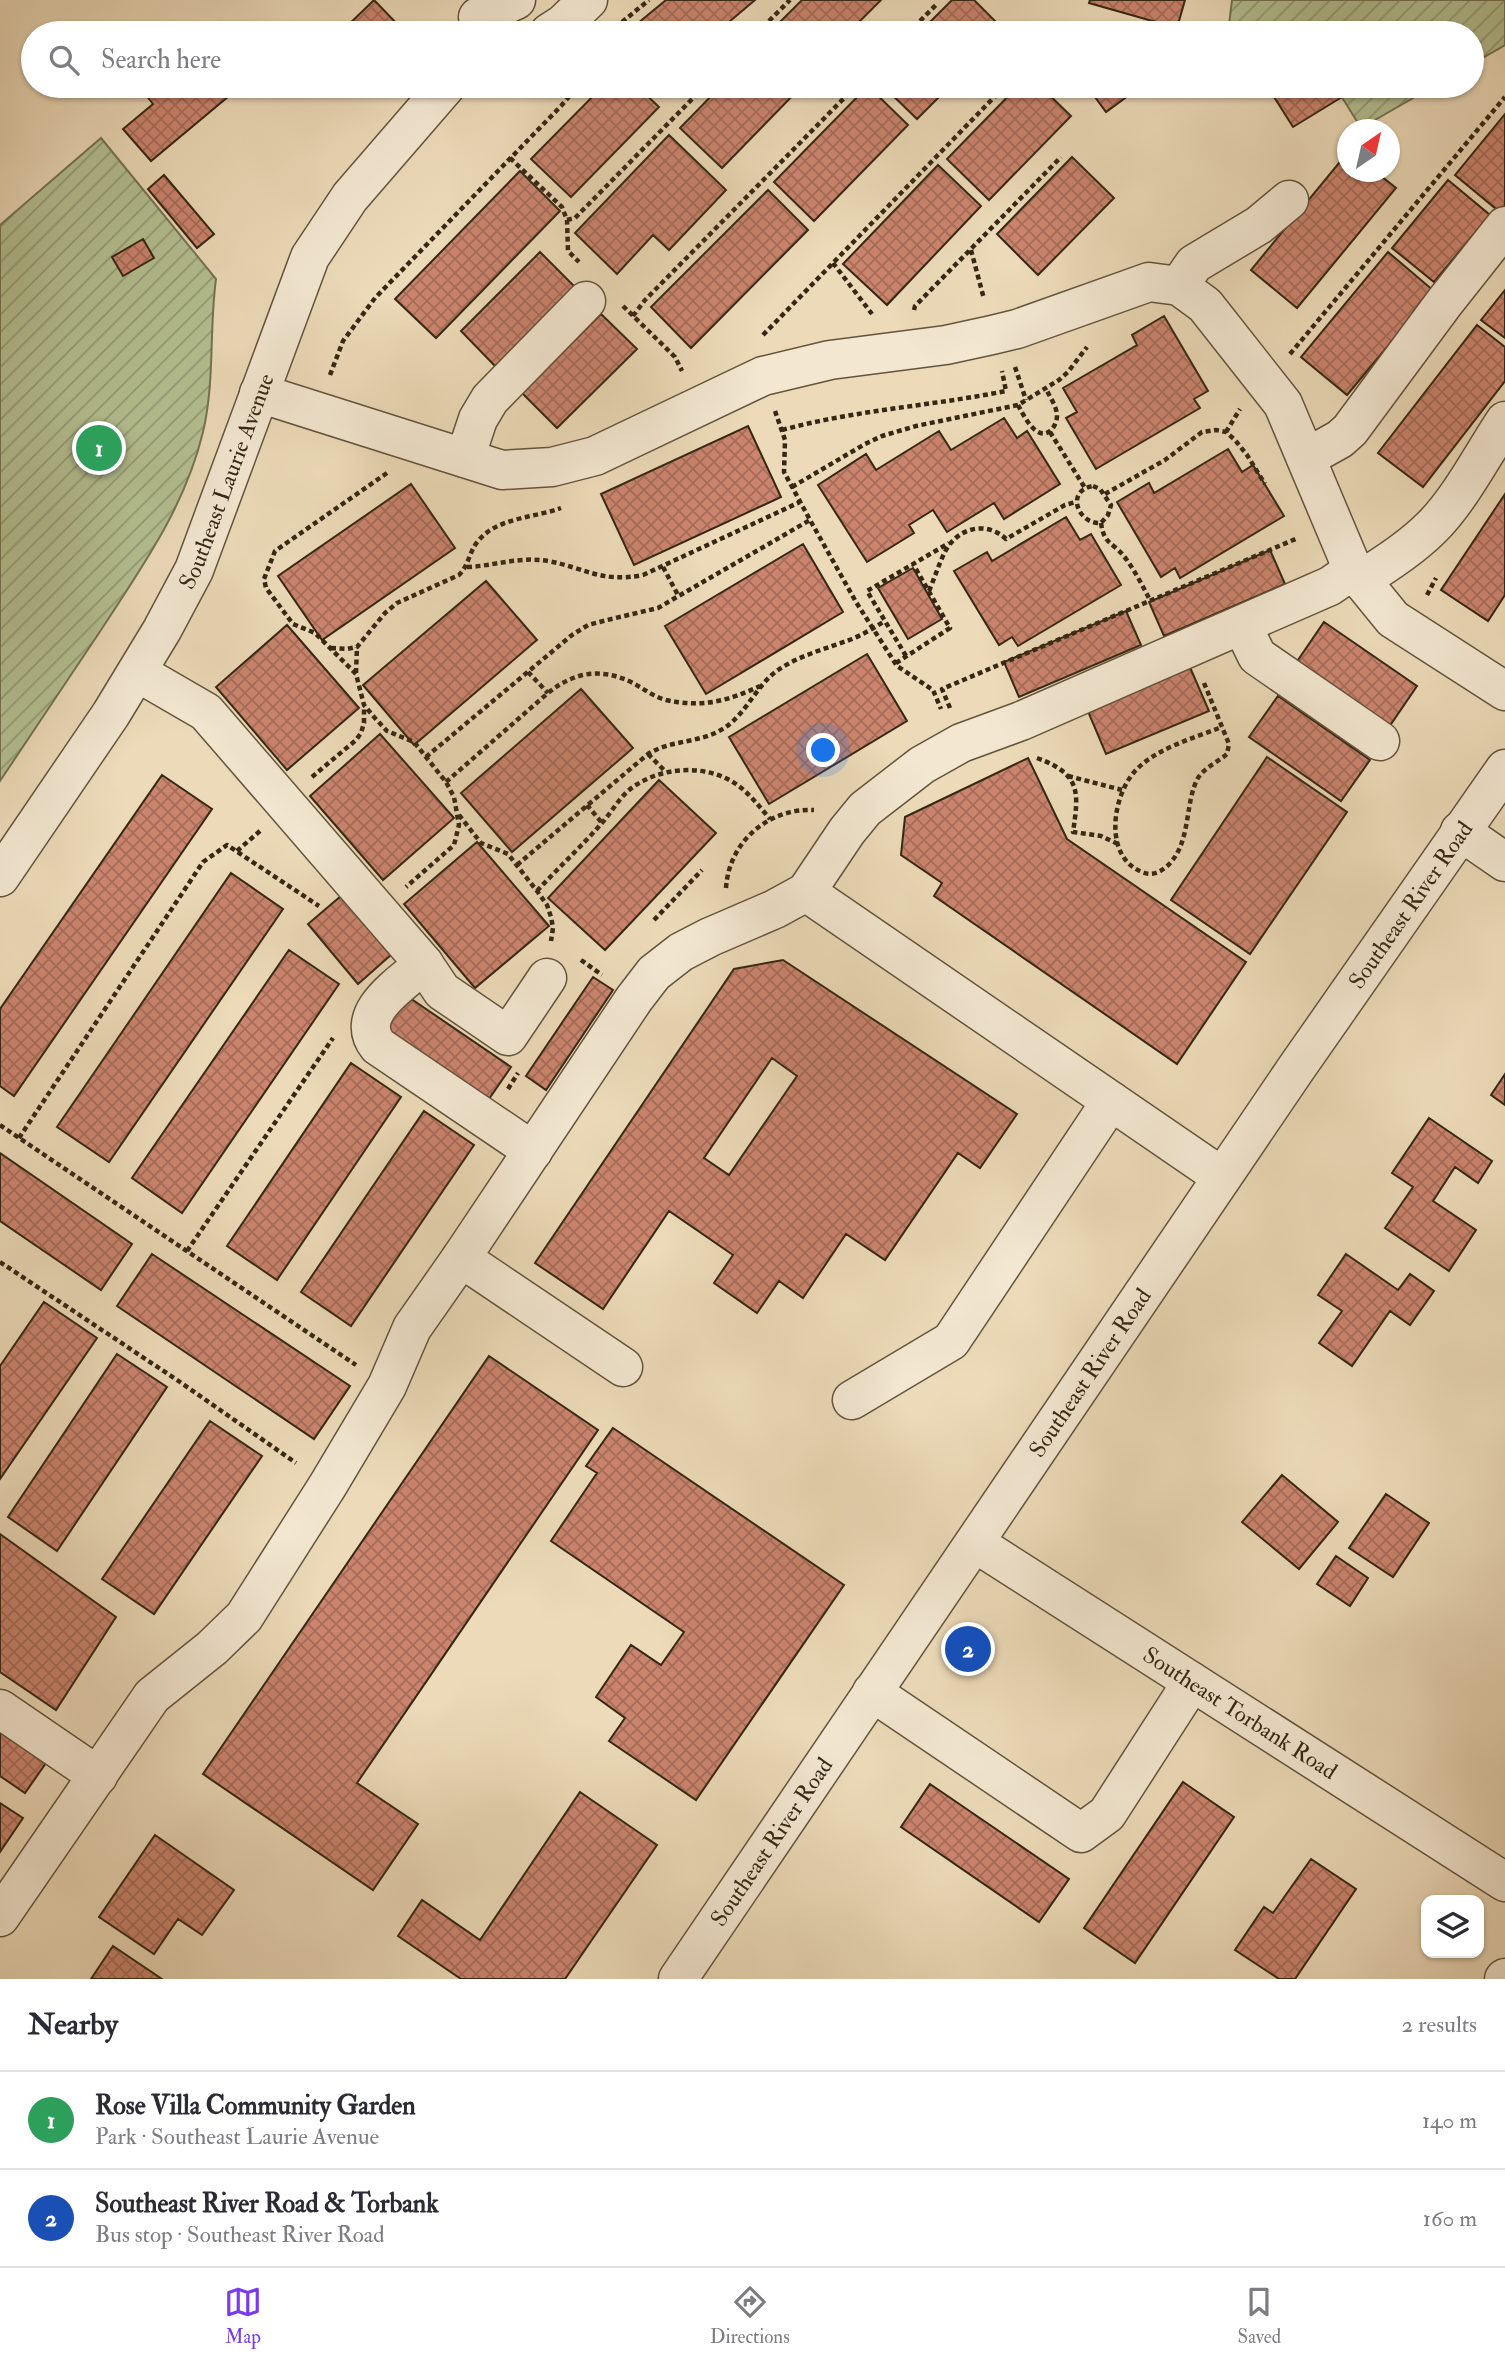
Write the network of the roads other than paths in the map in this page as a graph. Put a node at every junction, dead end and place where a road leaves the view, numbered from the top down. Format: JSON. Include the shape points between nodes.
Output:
{"nodes":[{"id":1,"x":516,"y":0,"type":"edge"},
{"id":2,"x":588,"y":0,"type":"edge"},
{"id":3,"x":475,"y":17,"type":"edge"},
{"id":4,"x":566,"y":21,"type":"edge"},
{"id":5,"x":436,"y":98,"type":"edge"},
{"id":6,"x":1289,"y":200,"type":"dead end"},
{"id":7,"x":1505,"y":226,"type":"edge"},
{"id":8,"x":1179,"y":286,"type":"junction"},
{"id":9,"x":597,"y":291,"type":"road end"},
{"id":10,"x":259,"y":393,"type":"junction"},
{"id":11,"x":1505,"y":421,"type":"edge"},
{"id":12,"x":465,"y":458,"type":"junction"},
{"id":13,"x":1306,"y":458,"type":"junction"},
{"id":14,"x":1357,"y":575,"type":"junction"},
{"id":15,"x":1242,"y":625,"type":"junction"},
{"id":16,"x":136,"y":672,"type":"junction"},
{"id":17,"x":1505,"y":691,"type":"edge"},
{"id":18,"x":1380,"y":741,"type":"dead end"},
{"id":19,"x":1505,"y":769,"type":"edge"},
{"id":20,"x":1460,"y":831,"type":"junction"},
{"id":21,"x":1505,"y":862,"type":"edge"},
{"id":22,"x":0,"y":877,"type":"edge"},
{"id":23,"x":806,"y":892,"type":"junction"},
{"id":24,"x":424,"y":964,"type":"junction"},
{"id":25,"x":547,"y":978,"type":"dead end"},
{"id":26,"x":1111,"y":1101,"type":"junction"},
{"id":27,"x":533,"y":1151,"type":"junction"},
{"id":28,"x":1222,"y":1177,"type":"junction"},
{"id":29,"x":461,"y":1258,"type":"junction"},
{"id":30,"x":623,"y":1367,"type":"dead end"},
{"id":31,"x":852,"y":1400,"type":"dead end"},
{"id":32,"x":975,"y":1543,"type":"junction"},
{"id":33,"x":1192,"y":1682,"type":"junction"},
{"id":34,"x":872,"y":1692,"type":"junction"},
{"id":35,"x":0,"y":1709,"type":"edge"},
{"id":36,"x":98,"y":1776,"type":"junction"},
{"id":37,"x":1505,"y":1882,"type":"edge"},
{"id":38,"x":0,"y":1917,"type":"edge"},
{"id":39,"x":678,"y":1979,"type":"edge"}],
"edges":[{"from":1,"to":3,"type":"street"},
{"from":2,"to":4,"type":"street"},
{"from":5,"to":10,"type":"street","name":"Southeast Laurie Avenue","via":[[350,197],[310,257]]},
{"from":6,"to":8,"type":"street","via":[[1259,225],[1194,264]]},
{"from":7,"to":13,"type":"street","via":[[1350,430]]},
{"from":8,"to":12,"type":"street","via":[[1149,282],[1017,329],[946,345],[830,360],[763,376],[595,456],[551,467],[502,470]]},
{"from":8,"to":13,"type":"street","via":[[1205,305],[1283,404]]},
{"from":9,"to":12,"type":"street","via":[[490,398]]},
{"from":10,"to":12,"type":"street"},
{"from":10,"to":16,"type":"street","name":"Southeast Laurie Avenue","via":[[194,570]]},
{"from":11,"to":14,"type":"street","via":[[1431,528],[1388,563]]},
{"from":13,"to":14,"type":"street"},
{"from":14,"to":15,"type":"street"},
{"from":14,"to":17,"type":"street","via":[[1393,619]]},
{"from":15,"to":18,"type":"street","via":[[1257,656]]},
{"from":15,"to":23,"type":"street","via":[[961,743],[922,765],[865,809]]},
{"from":16,"to":22,"type":"street","name":"Southeast Laurie Avenue"},
{"from":16,"to":24,"type":"street","via":[[206,712]]},
{"from":19,"to":20,"type":"street","name":"Southeast River Road"},
{"from":20,"to":21,"type":"street"},
{"from":20,"to":28,"type":"street","name":"Southeast River Road"},
{"from":23,"to":26,"type":"street"},
{"from":23,"to":27,"type":"street","via":[[690,947],[654,973]]},
{"from":24,"to":25,"type":"street","via":[[442,990],[509,1036]]},
{"from":24,"to":27,"type":"street","via":[[380,1003],[374,1012],[371,1038]]},
{"from":26,"to":28,"type":"street"},
{"from":26,"to":31,"type":"street","via":[[951,1341]]},
{"from":27,"to":29,"type":"street"},
{"from":28,"to":32,"type":"street","name":"Southeast River Road"},
{"from":29,"to":30,"type":"street"},
{"from":29,"to":36,"type":"street","via":[[412,1328],[387,1386],[244,1617],[152,1696]]},
{"from":32,"to":33,"type":"street","name":"Southeast Torbank Road"},
{"from":32,"to":34,"type":"street","name":"Southeast River Road"},
{"from":33,"to":34,"type":"street","via":[[1107,1814],[1081,1833]]},
{"from":33,"to":37,"type":"street","name":"Southeast Torbank Road"},
{"from":34,"to":39,"type":"street","name":"Southeast River Road"},
{"from":35,"to":36,"type":"street"},
{"from":36,"to":38,"type":"street"}]}
